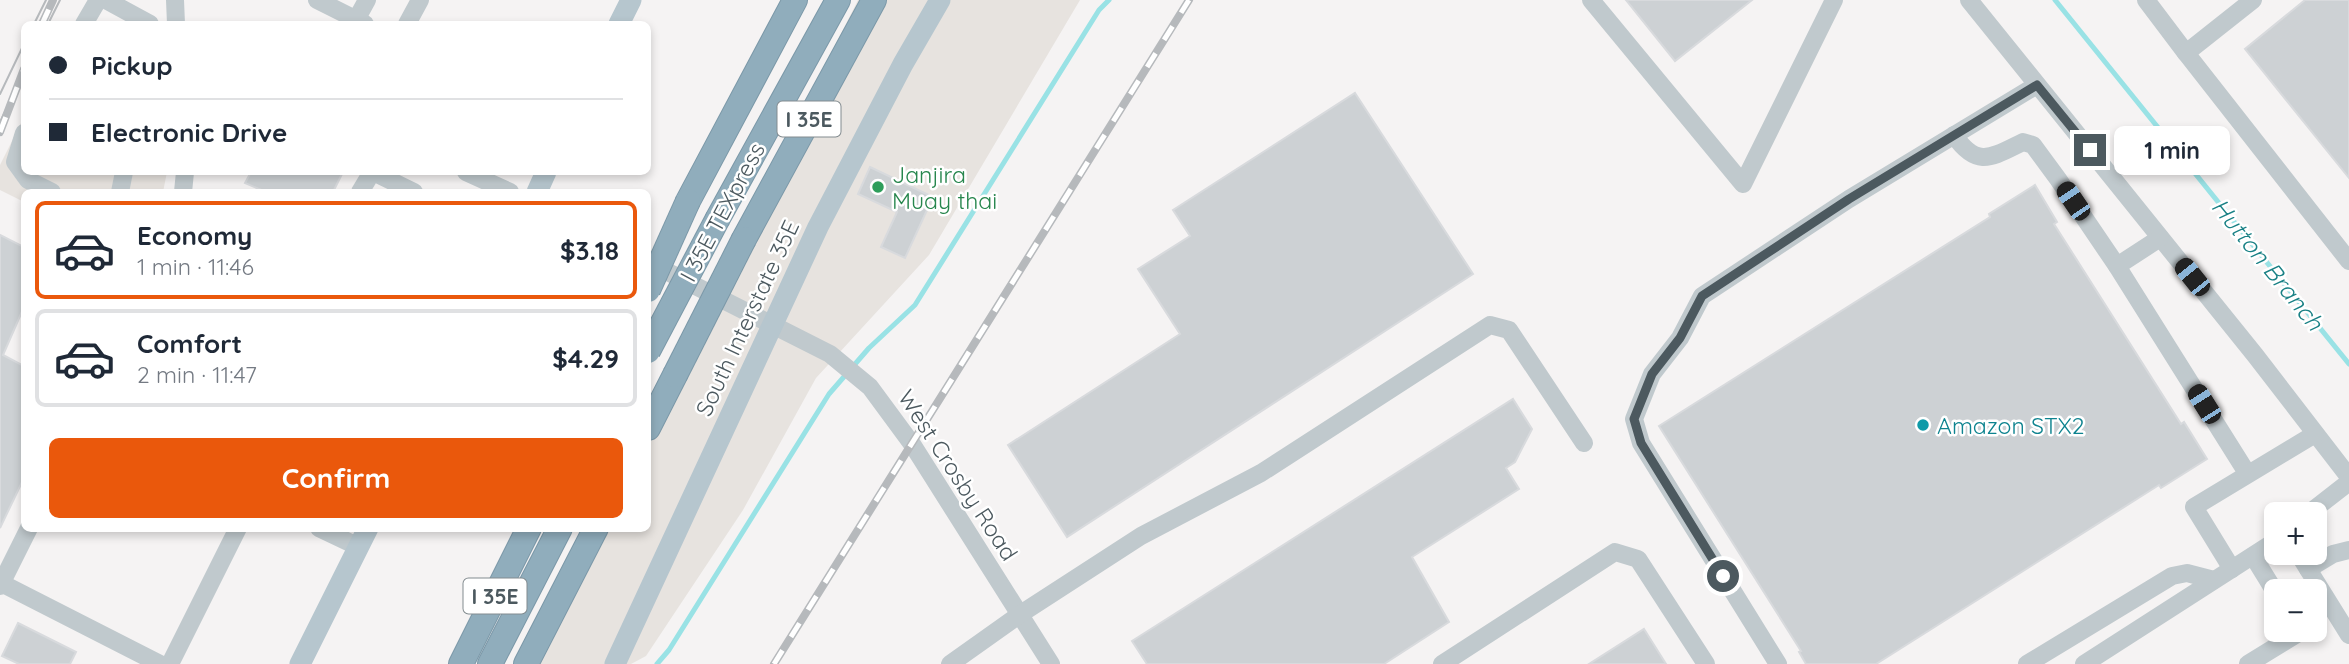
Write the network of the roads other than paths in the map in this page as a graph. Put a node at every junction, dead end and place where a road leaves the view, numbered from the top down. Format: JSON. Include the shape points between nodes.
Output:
{"nodes":[{"id":1,"x":98,"y":0,"type":"edge"},
{"id":2,"x":106,"y":0,"type":"edge"},
{"id":3,"x":175,"y":0,"type":"edge"},
{"id":4,"x":317,"y":0,"type":"edge"},
{"id":5,"x":367,"y":0,"type":"edge"},
{"id":6,"x":420,"y":0,"type":"edge"},
{"id":7,"x":631,"y":0,"type":"edge"},
{"id":8,"x":795,"y":0,"type":"edge"},
{"id":9,"x":838,"y":0,"type":"edge"},
{"id":10,"x":874,"y":0,"type":"edge"},
{"id":11,"x":940,"y":0,"type":"edge"},
{"id":12,"x":1591,"y":0,"type":"edge"},
{"id":13,"x":1834,"y":0,"type":"edge"},
{"id":14,"x":1969,"y":0,"type":"edge"},
{"id":15,"x":2146,"y":0,"type":"edge"},
{"id":16,"x":2253,"y":0,"type":"edge"},
{"id":17,"x":86,"y":21,"type":"edge"},
{"id":18,"x":144,"y":21,"type":"edge"},
{"id":19,"x":176,"y":21,"type":"edge"},
{"id":20,"x":358,"y":21,"type":"edge"},
{"id":21,"x":360,"y":21,"type":"edge"},
{"id":22,"x":409,"y":21,"type":"edge"},
{"id":23,"x":620,"y":21,"type":"edge"},
{"id":24,"x":2186,"y":53,"type":"junction"},
{"id":25,"x":2037,"y":85,"type":"junction"},
{"id":26,"x":1954,"y":135,"type":"junction"},
{"id":27,"x":21,"y":143,"type":"edge"},
{"id":28,"x":21,"y":170,"type":"edge"},
{"id":29,"x":25,"y":175,"type":"edge"},
{"id":30,"x":379,"y":175,"type":"edge"},
{"id":31,"x":473,"y":175,"type":"edge"},
{"id":32,"x":46,"y":189,"type":"edge"},
{"id":33,"x":408,"y":189,"type":"edge"},
{"id":34,"x":503,"y":189,"type":"edge"},
{"id":35,"x":2160,"y":237,"type":"junction"},
{"id":36,"x":2349,"y":261,"type":"edge"},
{"id":37,"x":651,"y":264,"type":"edge"},
{"id":38,"x":2117,"y":266,"type":"junction"},
{"id":39,"x":651,"y":283,"type":"edge"},
{"id":40,"x":773,"y":327,"type":"junction"},
{"id":41,"x":651,"y":345,"type":"edge"},
{"id":42,"x":651,"y":422,"type":"edge"},
{"id":43,"x":2315,"y":434,"type":"junction"},
{"id":44,"x":1584,"y":443,"type":"dead end"},
{"id":45,"x":2247,"y":473,"type":"junction"},
{"id":46,"x":2349,"y":479,"type":"edge"},
{"id":47,"x":2322,"y":502,"type":"edge"},
{"id":48,"x":27,"y":532,"type":"edge"},
{"id":49,"x":236,"y":532,"type":"edge"},
{"id":50,"x":337,"y":532,"type":"edge"},
{"id":51,"x":528,"y":532,"type":"edge"},
{"id":52,"x":558,"y":532,"type":"edge"},
{"id":53,"x":594,"y":532,"type":"edge"},
{"id":54,"x":363,"y":538,"type":"edge"},
{"id":55,"x":2264,"y":549,"type":"edge"},
{"id":56,"x":2349,"y":550,"type":"edge"},
{"id":57,"x":2253,"y":556,"type":"junction"},
{"id":58,"x":2306,"y":565,"type":"edge"},
{"id":59,"x":2232,"y":569,"type":"junction"},
{"id":60,"x":2308,"y":569,"type":"junction"},
{"id":61,"x":2267,"y":579,"type":"edge"},
{"id":62,"x":2214,"y":580,"type":"junction"},
{"id":63,"x":1,"y":584,"type":"edge"},
{"id":64,"x":1019,"y":615,"type":"junction"},
{"id":65,"x":2349,"y":635,"type":"edge"},
{"id":66,"x":2284,"y":642,"type":"edge"},
{"id":67,"x":1445,"y":663,"type":"edge"},
{"id":68,"x":160,"y":664,"type":"edge"},
{"id":69,"x":170,"y":664,"type":"edge"},
{"id":70,"x":300,"y":664,"type":"edge"},
{"id":71,"x":461,"y":664,"type":"edge"},
{"id":72,"x":490,"y":664,"type":"edge"},
{"id":73,"x":526,"y":664,"type":"edge"},
{"id":74,"x":615,"y":664,"type":"edge"},
{"id":75,"x":950,"y":664,"type":"edge"},
{"id":76,"x":1051,"y":664,"type":"edge"},
{"id":77,"x":1706,"y":664,"type":"edge"},
{"id":78,"x":1778,"y":664,"type":"edge"},
{"id":79,"x":2027,"y":664,"type":"edge"},
{"id":80,"x":2084,"y":664,"type":"edge"},
{"id":81,"x":2248,"y":664,"type":"edge"}],
"edges":[{"from":1,"to":17,"type":"street"},
{"from":2,"to":18,"type":"street"},
{"from":3,"to":19,"type":"street"},
{"from":4,"to":20,"type":"street"},
{"from":5,"to":21,"type":"street"},
{"from":6,"to":22,"type":"street"},
{"from":7,"to":23,"type":"main road"},
{"from":8,"to":39,"type":"highway","number":"I 35E","bridge":true,"via":[[688,201]]},
{"from":9,"to":41,"type":"highway","name":"I 35E TEXpress","bridge":true},
{"from":10,"to":42,"type":"highway","number":"I 35E","bridge":true},
{"from":11,"to":40,"type":"main road","name":"South Interstate 35E","via":[[818,227]]},
{"from":12,"to":13,"type":"street","via":[[1743,184]]},
{"from":14,"to":25,"type":"street"},
{"from":15,"to":24,"type":"street"},
{"from":16,"to":24,"type":"street"},
{"from":24,"to":36,"type":"street"},
{"from":25,"to":26,"type":"street"},
{"from":25,"to":35,"type":"street"},
{"from":26,"to":38,"type":"street","via":[[1978,158],[2023,142],[2033,145]]},
{"from":26,"to":78,"type":"street","via":[[1702,296],[1680,338],[1652,374],[1634,419],[1641,443]]},
{"from":27,"to":28,"type":"street","via":[[15,162]]},
{"from":29,"to":32,"type":"street"},
{"from":30,"to":33,"type":"street"},
{"from":31,"to":34,"type":"street"},
{"from":35,"to":38,"type":"street"},
{"from":35,"to":43,"type":"street"},
{"from":37,"to":40,"type":"street","name":"West Crosby Road"},
{"from":38,"to":45,"type":"street"},
{"from":40,"to":64,"type":"street","name":"West Crosby Road","via":[[830,354],[870,387],[912,444]]},
{"from":40,"to":74,"type":"main road","name":"South Interstate 35E"},
{"from":43,"to":45,"type":"street"},
{"from":43,"to":46,"type":"street"},
{"from":44,"to":64,"type":"street","via":[[1509,330],[1490,325],[1261,473],[1140,536]]},
{"from":45,"to":59,"type":"street","via":[[2194,507]]},
{"from":46,"to":47,"type":"street"},
{"from":48,"to":63,"type":"street"},
{"from":49,"to":69,"type":"street"},
{"from":50,"to":54,"type":"street"},
{"from":51,"to":71,"type":"highway","number":"I 35E"},
{"from":52,"to":72,"type":"highway"},
{"from":53,"to":73,"type":"highway","number":"I 35E"},
{"from":54,"to":70,"type":"main road"},
{"from":55,"to":57,"type":"street"},
{"from":56,"to":60,"type":"street"},
{"from":57,"to":59,"type":"street"},
{"from":57,"to":61,"type":"street"},
{"from":58,"to":60,"type":"street"},
{"from":59,"to":62,"type":"street"},
{"from":60,"to":65,"type":"street"},
{"from":62,"to":79,"type":"street","via":[[2187,573],[2172,576]]},
{"from":62,"to":80,"type":"street"},
{"from":63,"to":68,"type":"street"},
{"from":64,"to":75,"type":"street"},
{"from":64,"to":76,"type":"street","name":"West Crosby Road"},
{"from":66,"to":81,"type":"street"},
{"from":67,"to":77,"type":"street","via":[[1615,552],[1638,559]]}]}
